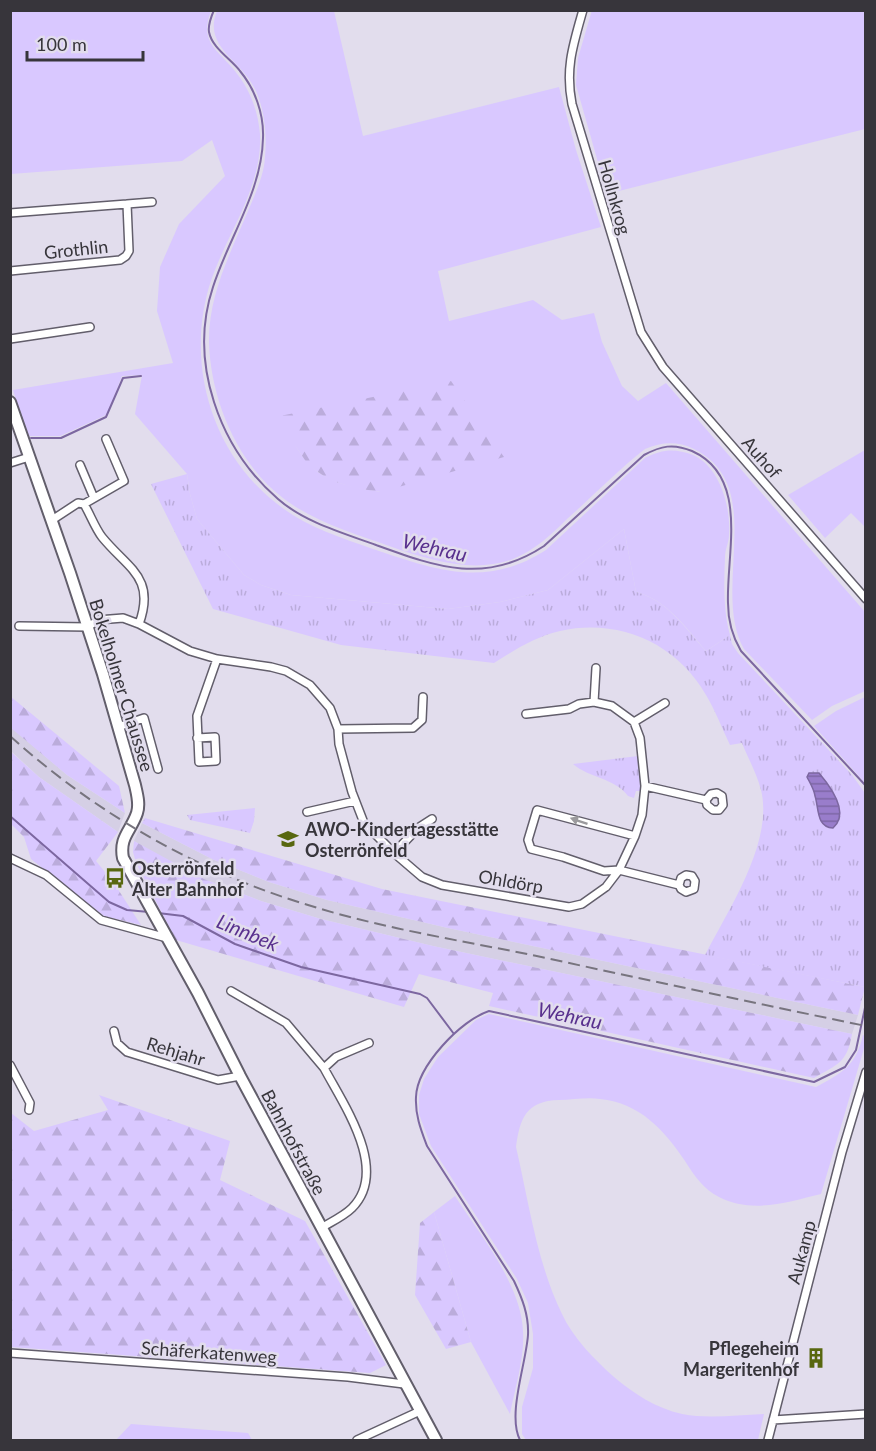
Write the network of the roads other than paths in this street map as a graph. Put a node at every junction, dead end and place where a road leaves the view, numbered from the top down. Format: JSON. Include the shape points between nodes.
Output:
{"nodes":[{"id":1,"x":583,"y":10,"type":"edge"},
{"id":2,"x":152,"y":202,"type":"dead end"},
{"id":3,"x":127,"y":204,"type":"junction"},
{"id":4,"x":10,"y":213,"type":"edge"},
{"id":5,"x":10,"y":271,"type":"edge"},
{"id":6,"x":90,"y":327,"type":"dead end"},
{"id":7,"x":641,"y":332,"type":"joint"},
{"id":8,"x":10,"y":339,"type":"edge"},
{"id":9,"x":10,"y":402,"type":"edge"},
{"id":10,"x":106,"y":439,"type":"dead end"},
{"id":11,"x":29,"y":457,"type":"junction"},
{"id":12,"x":10,"y":463,"type":"edge"},
{"id":13,"x":80,"y":465,"type":"dead end"},
{"id":14,"x":94,"y":498,"type":"junction"},
{"id":15,"x":84,"y":504,"type":"junction"},
{"id":16,"x":52,"y":520,"type":"junction"},
{"id":17,"x":866,"y":599,"type":"edge"},
{"id":18,"x":139,"y":624,"type":"junction"},
{"id":19,"x":19,"y":626,"type":"dead end"},
{"id":20,"x":88,"y":627,"type":"junction"},
{"id":21,"x":217,"y":659,"type":"junction"},
{"id":22,"x":596,"y":668,"type":"dead end"},
{"id":23,"x":423,"y":697,"type":"dead end"},
{"id":24,"x":594,"y":702,"type":"junction"},
{"id":25,"x":665,"y":703,"type":"dead end"},
{"id":26,"x":526,"y":714,"type":"dead end"},
{"id":27,"x":634,"y":722,"type":"junction"},
{"id":28,"x":118,"y":727,"type":"junction"},
{"id":29,"x":338,"y":729,"type":"junction"},
{"id":30,"x":197,"y":738,"type":"dead end"},
{"id":31,"x":158,"y":769,"type":"dead end"},
{"id":32,"x":645,"y":786,"type":"junction"},
{"id":33,"x":706,"y":800,"type":"dead end"},
{"id":34,"x":355,"y":801,"type":"junction"},
{"id":35,"x":307,"y":812,"type":"dead end"},
{"id":36,"x":432,"y":819,"type":"dead end"},
{"id":37,"x":635,"y":836,"type":"junction"},
{"id":38,"x":394,"y":853,"type":"junction"},
{"id":39,"x":10,"y":858,"type":"edge"},
{"id":40,"x":123,"y":858,"type":"joint"},
{"id":41,"x":619,"y":870,"type":"junction"},
{"id":42,"x":679,"y":885,"type":"dead end"},
{"id":43,"x":167,"y":938,"type":"junction"},
{"id":44,"x":231,"y":992,"type":"dead end"},
{"id":45,"x":114,"y":1032,"type":"dead end"},
{"id":46,"x":369,"y":1043,"type":"dead end"},
{"id":47,"x":10,"y":1065,"type":"edge"},
{"id":48,"x":324,"y":1068,"type":"junction"},
{"id":49,"x":866,"y":1072,"type":"edge"},
{"id":50,"x":240,"y":1076,"type":"junction"},
{"id":51,"x":863,"y":1089,"type":"edge"},
{"id":52,"x":30,"y":1106,"type":"dead end"},
{"id":53,"x":321,"y":1228,"type":"junction"},
{"id":54,"x":10,"y":1353,"type":"edge"},
{"id":55,"x":404,"y":1383,"type":"junction"},
{"id":56,"x":420,"y":1411,"type":"junction"},
{"id":57,"x":866,"y":1414,"type":"edge"},
{"id":58,"x":773,"y":1420,"type":"junction"},
{"id":59,"x":357,"y":1440,"type":"edge"},
{"id":60,"x":436,"y":1440,"type":"edge"},
{"id":61,"x":768,"y":1440,"type":"edge"}],
"edges":[{"from":1,"to":7,"type":"street","name":"Hollnkrog","via":[[568,69],[572,104]]},
{"from":2,"to":3,"type":"street"},
{"from":3,"to":4,"type":"street"},
{"from":3,"to":5,"type":"street","name":"Grothlin","via":[[129,251],[120,260]]},
{"from":6,"to":8,"type":"street"},
{"from":7,"to":17,"type":"street","name":"Auhof","via":[[663,367]]},
{"from":9,"to":11,"type":"main road","name":"Bokelholmer Chaussee"},
{"from":10,"to":14,"type":"street","via":[[124,481]]},
{"from":11,"to":12,"type":"street"},
{"from":11,"to":16,"type":"main road","name":"Bokelholmer Chaussee"},
{"from":13,"to":14,"type":"street"},
{"from":14,"to":15,"type":"street"},
{"from":15,"to":16,"type":"street","via":[[78,503]]},
{"from":15,"to":18,"type":"street","via":[[100,535],[141,581],[146,599]]},
{"from":16,"to":20,"type":"main road","name":"Bokelholmer Chaussee"},
{"from":18,"to":20,"type":"street","name":"Ohldörp","via":[[123,618],[98,620]]},
{"from":18,"to":21,"type":"street","name":"Ohldörp","via":[[190,651]]},
{"from":19,"to":20,"type":"street","name":"Ohldörp"},
{"from":20,"to":28,"type":"main road","name":"Bokelholmer Chaussee"},
{"from":21,"to":29,"type":"street","name":"Ohldörp","via":[[271,667],[304,681],[330,708]]},
{"from":21,"to":30,"type":"street","via":[[196,716]]},
{"from":22,"to":24,"type":"street"},
{"from":23,"to":29,"type":"street","via":[[422,720],[412,728]]},
{"from":24,"to":26,"type":"street"},
{"from":24,"to":27,"type":"street","via":[[612,706]]},
{"from":25,"to":27,"type":"street"},
{"from":27,"to":32,"type":"street","name":"Ohldörp","via":[[640,738]]},
{"from":28,"to":31,"type":"street","via":[[144,718]]},
{"from":28,"to":40,"type":"main road","name":"Bokelholmer Chaussee","via":[[138,802],[137,813],[123,840]]},
{"from":29,"to":34,"type":"street","name":"Ohldörp"},
{"from":32,"to":33,"type":"street"},
{"from":32,"to":37,"type":"street","name":"Ohldörp"},
{"from":34,"to":35,"type":"street"},
{"from":34,"to":38,"type":"street","name":"Ohldörp","via":[[364,823]]},
{"from":36,"to":38,"type":"street"},
{"from":37,"to":41,"type":"street","name":"Ohldörp"},
{"from":37,"to":41,"type":"street","name":"Ohldörp","one_way":true,"via":[[537,810],[528,840],[531,849],[604,871]]},
{"from":38,"to":41,"type":"street","name":"Ohldörp","via":[[422,877],[442,885],[569,907],[596,895]]},
{"from":39,"to":43,"type":"street","via":[[46,875],[101,920]]},
{"from":40,"to":43,"type":"main road","name":"Bahnhofstraße"},
{"from":41,"to":42,"type":"street","name":"Ohldörp"},
{"from":43,"to":50,"type":"main road","name":"Bahnhofstraße"},
{"from":44,"to":48,"type":"street","via":[[286,1023]]},
{"from":45,"to":50,"type":"street","name":"Rehjahr","via":[[117,1043],[127,1052],[218,1080]]},
{"from":46,"to":48,"type":"street"},
{"from":47,"to":52,"type":"street"},
{"from":48,"to":53,"type":"street","via":[[356,1128],[366,1172],[362,1194],[351,1209]]},
{"from":49,"to":51,"type":"street","name":"Aukamp"},
{"from":50,"to":53,"type":"main road","name":"Bahnhofstraße"},
{"from":51,"to":58,"type":"street","name":"Aukamp","via":[[842,1152]]},
{"from":53,"to":55,"type":"main road","name":"Bahnhofstraße"},
{"from":54,"to":55,"type":"street","name":"Schäferkatenweg"},
{"from":55,"to":56,"type":"main road","name":"Bahnhofstraße"},
{"from":56,"to":59,"type":"street"},
{"from":56,"to":60,"type":"main road","name":"Bahnhofstraße"},
{"from":57,"to":58,"type":"street"},
{"from":58,"to":61,"type":"street","name":"Aukamp"}]}
